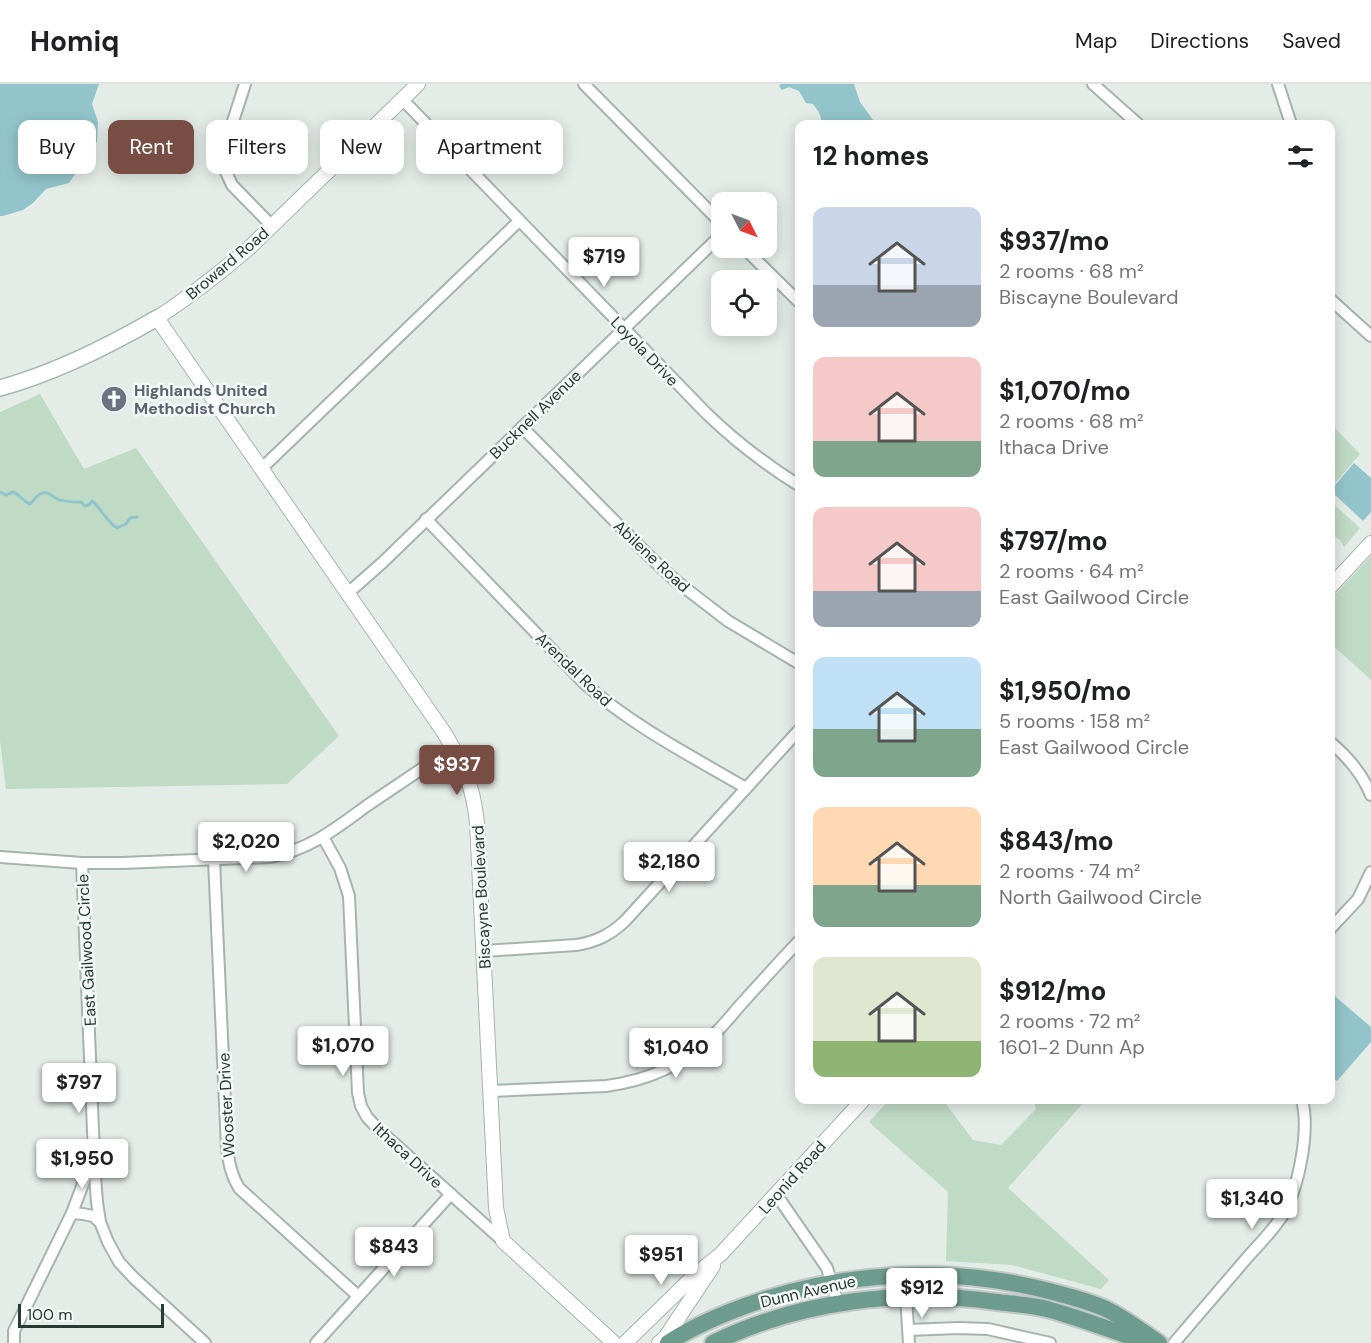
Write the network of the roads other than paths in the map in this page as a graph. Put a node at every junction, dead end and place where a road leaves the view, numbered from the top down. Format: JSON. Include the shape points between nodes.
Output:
{"nodes":[{"id":1,"x":245,"y":84,"type":"edge"},
{"id":2,"x":418,"y":84,"type":"edge"},
{"id":3,"x":584,"y":84,"type":"edge"},
{"id":4,"x":1093,"y":84,"type":"edge"},
{"id":5,"x":1278,"y":84,"type":"edge"},
{"id":6,"x":402,"y":99,"type":"junction"},
{"id":7,"x":1134,"y":120,"type":"edge"},
{"id":8,"x":1290,"y":120,"type":"edge"},
{"id":9,"x":711,"y":213,"type":"edge"},
{"id":10,"x":519,"y":221,"type":"junction"},
{"id":11,"x":272,"y":226,"type":"junction"},
{"id":12,"x":711,"y":245,"type":"edge"},
{"id":13,"x":754,"y":258,"type":"edge"},
{"id":14,"x":795,"y":298,"type":"edge"},
{"id":15,"x":1335,"y":304,"type":"edge"},
{"id":16,"x":157,"y":318,"type":"junction"},
{"id":17,"x":623,"y":329,"type":"junction"},
{"id":18,"x":1371,"y":336,"type":"edge"},
{"id":19,"x":0,"y":388,"type":"edge"},
{"id":20,"x":522,"y":427,"type":"junction"},
{"id":21,"x":261,"y":469,"type":"junction"},
{"id":22,"x":795,"y":483,"type":"edge"},
{"id":23,"x":426,"y":519,"type":"junction"},
{"id":24,"x":1371,"y":543,"type":"edge"},
{"id":25,"x":1335,"y":582,"type":"edge"},
{"id":26,"x":348,"y":593,"type":"junction"},
{"id":27,"x":795,"y":661,"type":"edge"},
{"id":28,"x":795,"y":734,"type":"edge"},
{"id":29,"x":1335,"y":746,"type":"edge"},
{"id":30,"x":453,"y":747,"type":"junction"},
{"id":31,"x":746,"y":788,"type":"junction"},
{"id":32,"x":1371,"y":795,"type":"edge"},
{"id":33,"x":323,"y":837,"type":"junction"},
{"id":34,"x":0,"y":857,"type":"edge"},
{"id":35,"x":214,"y":860,"type":"junction"},
{"id":36,"x":82,"y":863,"type":"junction"},
{"id":37,"x":1371,"y":872,"type":"edge"},
{"id":38,"x":1335,"y":924,"type":"edge"},
{"id":39,"x":795,"y":945,"type":"edge"},
{"id":40,"x":484,"y":951,"type":"junction"},
{"id":41,"x":491,"y":1091,"type":"junction"},
{"id":42,"x":859,"y":1104,"type":"edge"},
{"id":43,"x":1303,"y":1104,"type":"edge"},
{"id":44,"x":94,"y":1155,"type":"junction"},
{"id":45,"x":451,"y":1194,"type":"junction"},
{"id":46,"x":776,"y":1194,"type":"junction"},
{"id":47,"x":72,"y":1213,"type":"junction"},
{"id":48,"x":100,"y":1222,"type":"junction"},
{"id":49,"x":503,"y":1241,"type":"junction"},
{"id":50,"x":721,"y":1254,"type":"junction"},
{"id":51,"x":981,"y":1278,"type":"junction"},
{"id":52,"x":832,"y":1283,"type":"junction"},
{"id":53,"x":358,"y":1296,"type":"junction"},
{"id":54,"x":906,"y":1297,"type":"junction"},
{"id":55,"x":978,"y":1300,"type":"junction"},
{"id":56,"x":838,"y":1304,"type":"junction"},
{"id":57,"x":909,"y":1330,"type":"junction"},
{"id":58,"x":14,"y":1343,"type":"edge"},
{"id":59,"x":205,"y":1343,"type":"edge"},
{"id":60,"x":316,"y":1343,"type":"edge"},
{"id":61,"x":614,"y":1343,"type":"edge"},
{"id":62,"x":625,"y":1343,"type":"edge"},
{"id":63,"x":659,"y":1343,"type":"edge"},
{"id":64,"x":668,"y":1343,"type":"edge"},
{"id":65,"x":713,"y":1343,"type":"edge"},
{"id":66,"x":909,"y":1343,"type":"edge"},
{"id":67,"x":1050,"y":1343,"type":"edge"},
{"id":68,"x":1150,"y":1343,"type":"edge"},
{"id":69,"x":1160,"y":1343,"type":"edge"},
{"id":70,"x":1174,"y":1343,"type":"edge"}],
"edges":[{"from":1,"to":11,"type":"street","via":[[223,159],[232,185]]},
{"from":2,"to":6,"type":"street","name":"Broward Road"},
{"from":3,"to":9,"type":"street"},
{"from":4,"to":7,"type":"street"},
{"from":5,"to":8,"type":"street"},
{"from":6,"to":10,"type":"street","name":"Loyola Drive"},
{"from":6,"to":11,"type":"street","name":"Broward Road"},
{"from":10,"to":17,"type":"street","name":"Loyola Drive"},
{"from":10,"to":21,"type":"street"},
{"from":11,"to":16,"type":"street","name":"Broward Road","via":[[225,269]]},
{"from":12,"to":17,"type":"street","name":"Bucknell Avenue"},
{"from":13,"to":14,"type":"street"},
{"from":15,"to":18,"type":"street"},
{"from":16,"to":19,"type":"main road","name":"Broward Road","via":[[90,354]]},
{"from":16,"to":21,"type":"street","name":"Biscayne Boulevard"},
{"from":17,"to":20,"type":"street","name":"Bucknell Avenue"},
{"from":17,"to":22,"type":"street","name":"Loyola Drive","via":[[728,434]]},
{"from":20,"to":23,"type":"street","name":"Bucknell Avenue"},
{"from":20,"to":27,"type":"street","name":"Abilene Road","via":[[676,581],[728,621]]},
{"from":21,"to":26,"type":"street","name":"Biscayne Boulevard"},
{"from":23,"to":26,"type":"street","name":"Bucknell Avenue"},
{"from":23,"to":31,"type":"street","name":"Arendal Road","via":[[605,701]]},
{"from":24,"to":25,"type":"street"},
{"from":26,"to":30,"type":"street","name":"Biscayne Boulevard"},
{"from":28,"to":31,"type":"street"},
{"from":29,"to":32,"type":"street","via":[[1359,771]]},
{"from":30,"to":33,"type":"street"},
{"from":30,"to":40,"type":"street","name":"Biscayne Boulevard","via":[[467,773],[476,805]]},
{"from":31,"to":40,"type":"street","via":[[615,930],[590,943]]},
{"from":33,"to":35,"type":"street","via":[[287,854]]},
{"from":33,"to":45,"type":"street","name":"Ithaca Drive","via":[[340,868],[349,896],[361,1106],[377,1128]]},
{"from":34,"to":36,"type":"street"},
{"from":35,"to":36,"type":"street"},
{"from":35,"to":53,"type":"street","name":"Wooster Drive","via":[[227,1148],[233,1179]]},
{"from":36,"to":44,"type":"street","name":"East Gailwood Circle"},
{"from":37,"to":38,"type":"street","via":[[1358,899]]},
{"from":39,"to":41,"type":"street","via":[[709,1039],[671,1066],[614,1085]]},
{"from":40,"to":41,"type":"street","name":"Biscayne Boulevard"},
{"from":41,"to":49,"type":"street","name":"Biscayne Boulevard","via":[[496,1208]]},
{"from":42,"to":46,"type":"street","name":"Leonid Road"},
{"from":43,"to":70,"type":"street","via":[[1304,1143],[1286,1209]]},
{"from":44,"to":47,"type":"street","name":"East Gailwood Circle"},
{"from":44,"to":48,"type":"street"},
{"from":45,"to":49,"type":"street","name":"Ithaca Drive"},
{"from":45,"to":53,"type":"street"},
{"from":46,"to":50,"type":"street","name":"Leonid Road"},
{"from":46,"to":52,"type":"street","via":[[827,1268]]},
{"from":47,"to":48,"type":"street","via":[[93,1216]]},
{"from":47,"to":58,"type":"street","name":"East Gailwood Circle","via":[[14,1331]]},
{"from":48,"to":59,"type":"street","via":[[120,1262]]},
{"from":49,"to":61,"type":"street"},
{"from":50,"to":62,"type":"street","name":"Leonid Road"},
{"from":50,"to":63,"type":"street","name":"Leonid Road"},
{"from":51,"to":52,"type":"main road","name":"Dunn Avenue","via":[[894,1275]]},
{"from":51,"to":55,"type":"main road"},
{"from":51,"to":69,"type":"main road","name":"Dunn Avenue","via":[[1034,1287],[1106,1309]]},
{"from":52,"to":56,"type":"street"},
{"from":52,"to":64,"type":"main road","name":"Dunn Avenue","via":[[731,1311]]},
{"from":53,"to":60,"type":"street"},
{"from":54,"to":55,"type":"main road","name":"Dunn Avenue"},
{"from":54,"to":56,"type":"main road","name":"Dunn Avenue"},
{"from":54,"to":57,"type":"street"},
{"from":55,"to":68,"type":"main road","name":"Dunn Avenue","via":[[1045,1309]]},
{"from":56,"to":65,"type":"main road","name":"Dunn Avenue","via":[[796,1312]]},
{"from":57,"to":66,"type":"street"},
{"from":57,"to":67,"type":"street","via":[[988,1329]]}]}
